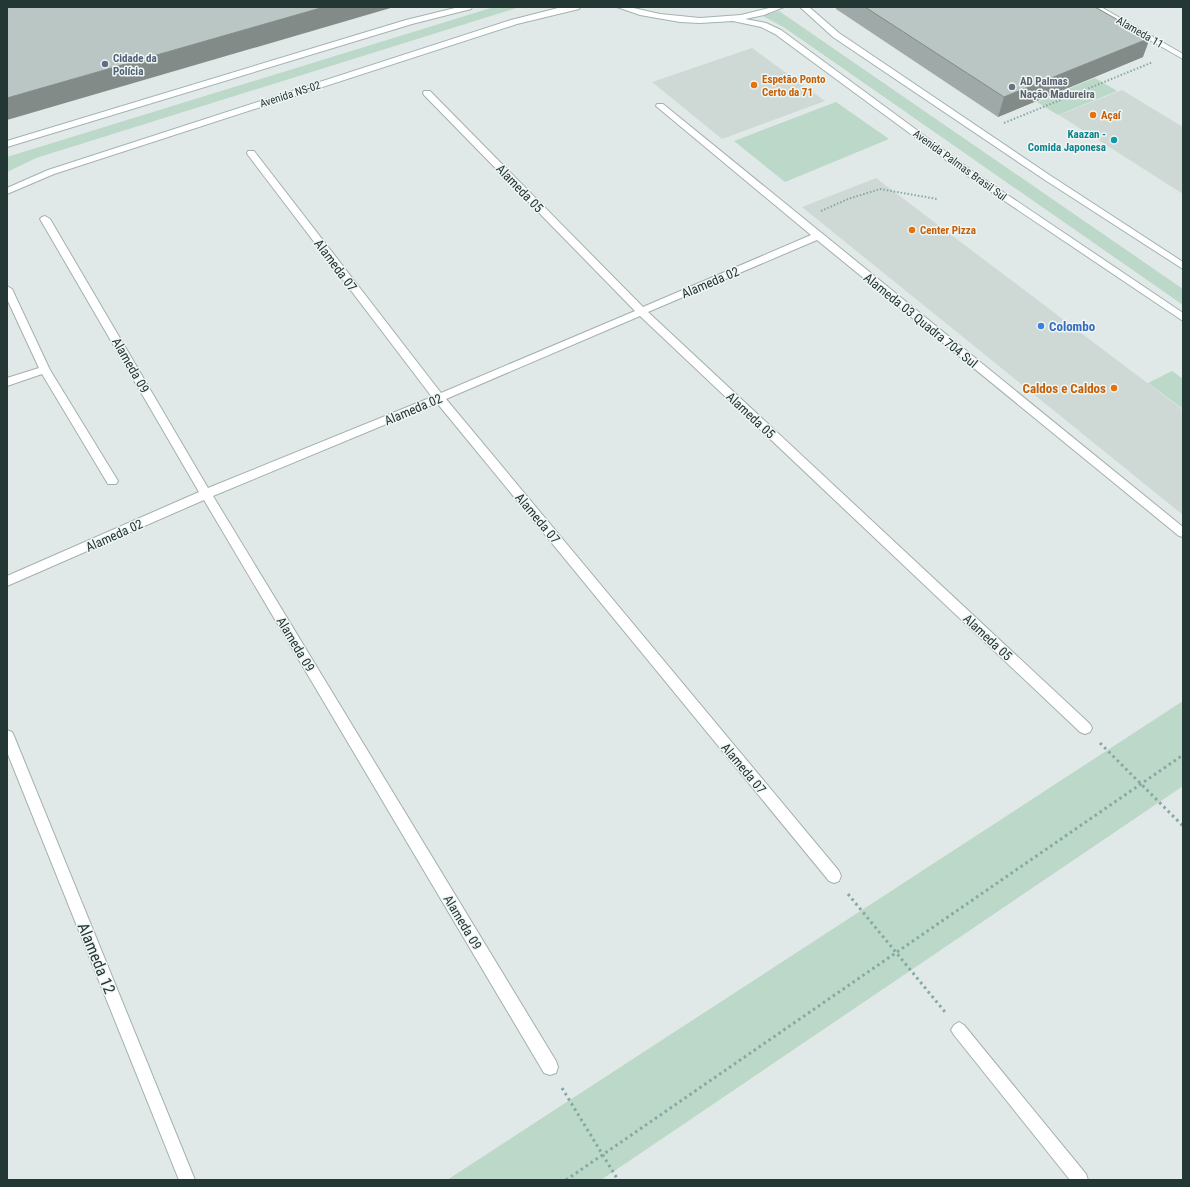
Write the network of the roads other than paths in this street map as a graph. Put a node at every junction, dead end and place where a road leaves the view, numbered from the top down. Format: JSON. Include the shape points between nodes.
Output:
{"nodes":[{"id":1,"x":468,"y":7,"type":"edge"},
{"id":2,"x":576,"y":7,"type":"edge"},
{"id":3,"x":621,"y":7,"type":"edge"},
{"id":4,"x":780,"y":7,"type":"edge"},
{"id":5,"x":804,"y":7,"type":"edge"},
{"id":6,"x":1096,"y":7,"type":"edge"},
{"id":7,"x":734,"y":19,"type":"junction"},
{"id":8,"x":1183,"y":57,"type":"edge"},
{"id":9,"x":427,"y":93,"type":"dead end"},
{"id":10,"x":660,"y":106,"type":"dead end"},
{"id":11,"x":7,"y":144,"type":"edge"},
{"id":12,"x":251,"y":153,"type":"dead end"},
{"id":13,"x":7,"y":191,"type":"edge"},
{"id":14,"x":45,"y":219,"type":"dead end"},
{"id":15,"x":818,"y":236,"type":"junction"},
{"id":16,"x":1183,"y":266,"type":"edge"},
{"id":17,"x":7,"y":289,"type":"edge"},
{"id":18,"x":641,"y":311,"type":"junction"},
{"id":19,"x":1183,"y":318,"type":"edge"},
{"id":20,"x":45,"y":370,"type":"junction"},
{"id":21,"x":7,"y":382,"type":"edge"},
{"id":22,"x":439,"y":398,"type":"junction"},
{"id":23,"x":112,"y":481,"type":"dead end"},
{"id":24,"x":206,"y":494,"type":"junction"},
{"id":25,"x":1183,"y":533,"type":"edge"},
{"id":26,"x":7,"y":581,"type":"edge"},
{"id":27,"x":1085,"y":728,"type":"road end"},
{"id":28,"x":7,"y":736,"type":"edge"},
{"id":29,"x":834,"y":876,"type":"road end"},
{"id":30,"x":959,"y":1030,"type":"road end"},
{"id":31,"x":550,"y":1067,"type":"road end"},
{"id":32,"x":187,"y":1180,"type":"edge"},
{"id":33,"x":1080,"y":1180,"type":"edge"}],
"edges":[{"from":1,"to":11,"type":"street","via":[[409,22]]},
{"from":2,"to":13,"type":"street","name":"Avenida NS-02","via":[[514,22],[390,61],[51,172]]},
{"from":3,"to":7,"type":"street","via":[[642,14],[672,19]]},
{"from":4,"to":7,"type":"street","via":[[769,12]]},
{"from":5,"to":16,"type":"street","via":[[836,35]]},
{"from":6,"to":8,"type":"street","name":"Alameda 11"},
{"from":7,"to":19,"type":"street","name":"Avenida Palmas Brasil Sul","via":[[763,25],[778,32],[972,175]]},
{"from":9,"to":18,"type":"street","name":"Alameda 05"},
{"from":10,"to":15,"type":"street","name":"Alameda 03 Quadra 704 Sul"},
{"from":12,"to":22,"type":"street","name":"Alameda 07"},
{"from":14,"to":24,"type":"street","name":"Alameda 09"},
{"from":15,"to":18,"type":"street","name":"Alameda 02"},
{"from":15,"to":25,"type":"street","name":"Alameda 03 Quadra 704 Sul"},
{"from":17,"to":20,"type":"street"},
{"from":18,"to":22,"type":"street","name":"Alameda 02"},
{"from":18,"to":27,"type":"street","name":"Alameda 05"},
{"from":20,"to":21,"type":"street"},
{"from":20,"to":23,"type":"street"},
{"from":22,"to":24,"type":"street","name":"Alameda 02"},
{"from":22,"to":29,"type":"street","name":"Alameda 07"},
{"from":24,"to":26,"type":"street","name":"Alameda 02"},
{"from":24,"to":31,"type":"street","name":"Alameda 09"},
{"from":28,"to":32,"type":"street","name":"Alameda 12"},
{"from":30,"to":33,"type":"street"}]}
